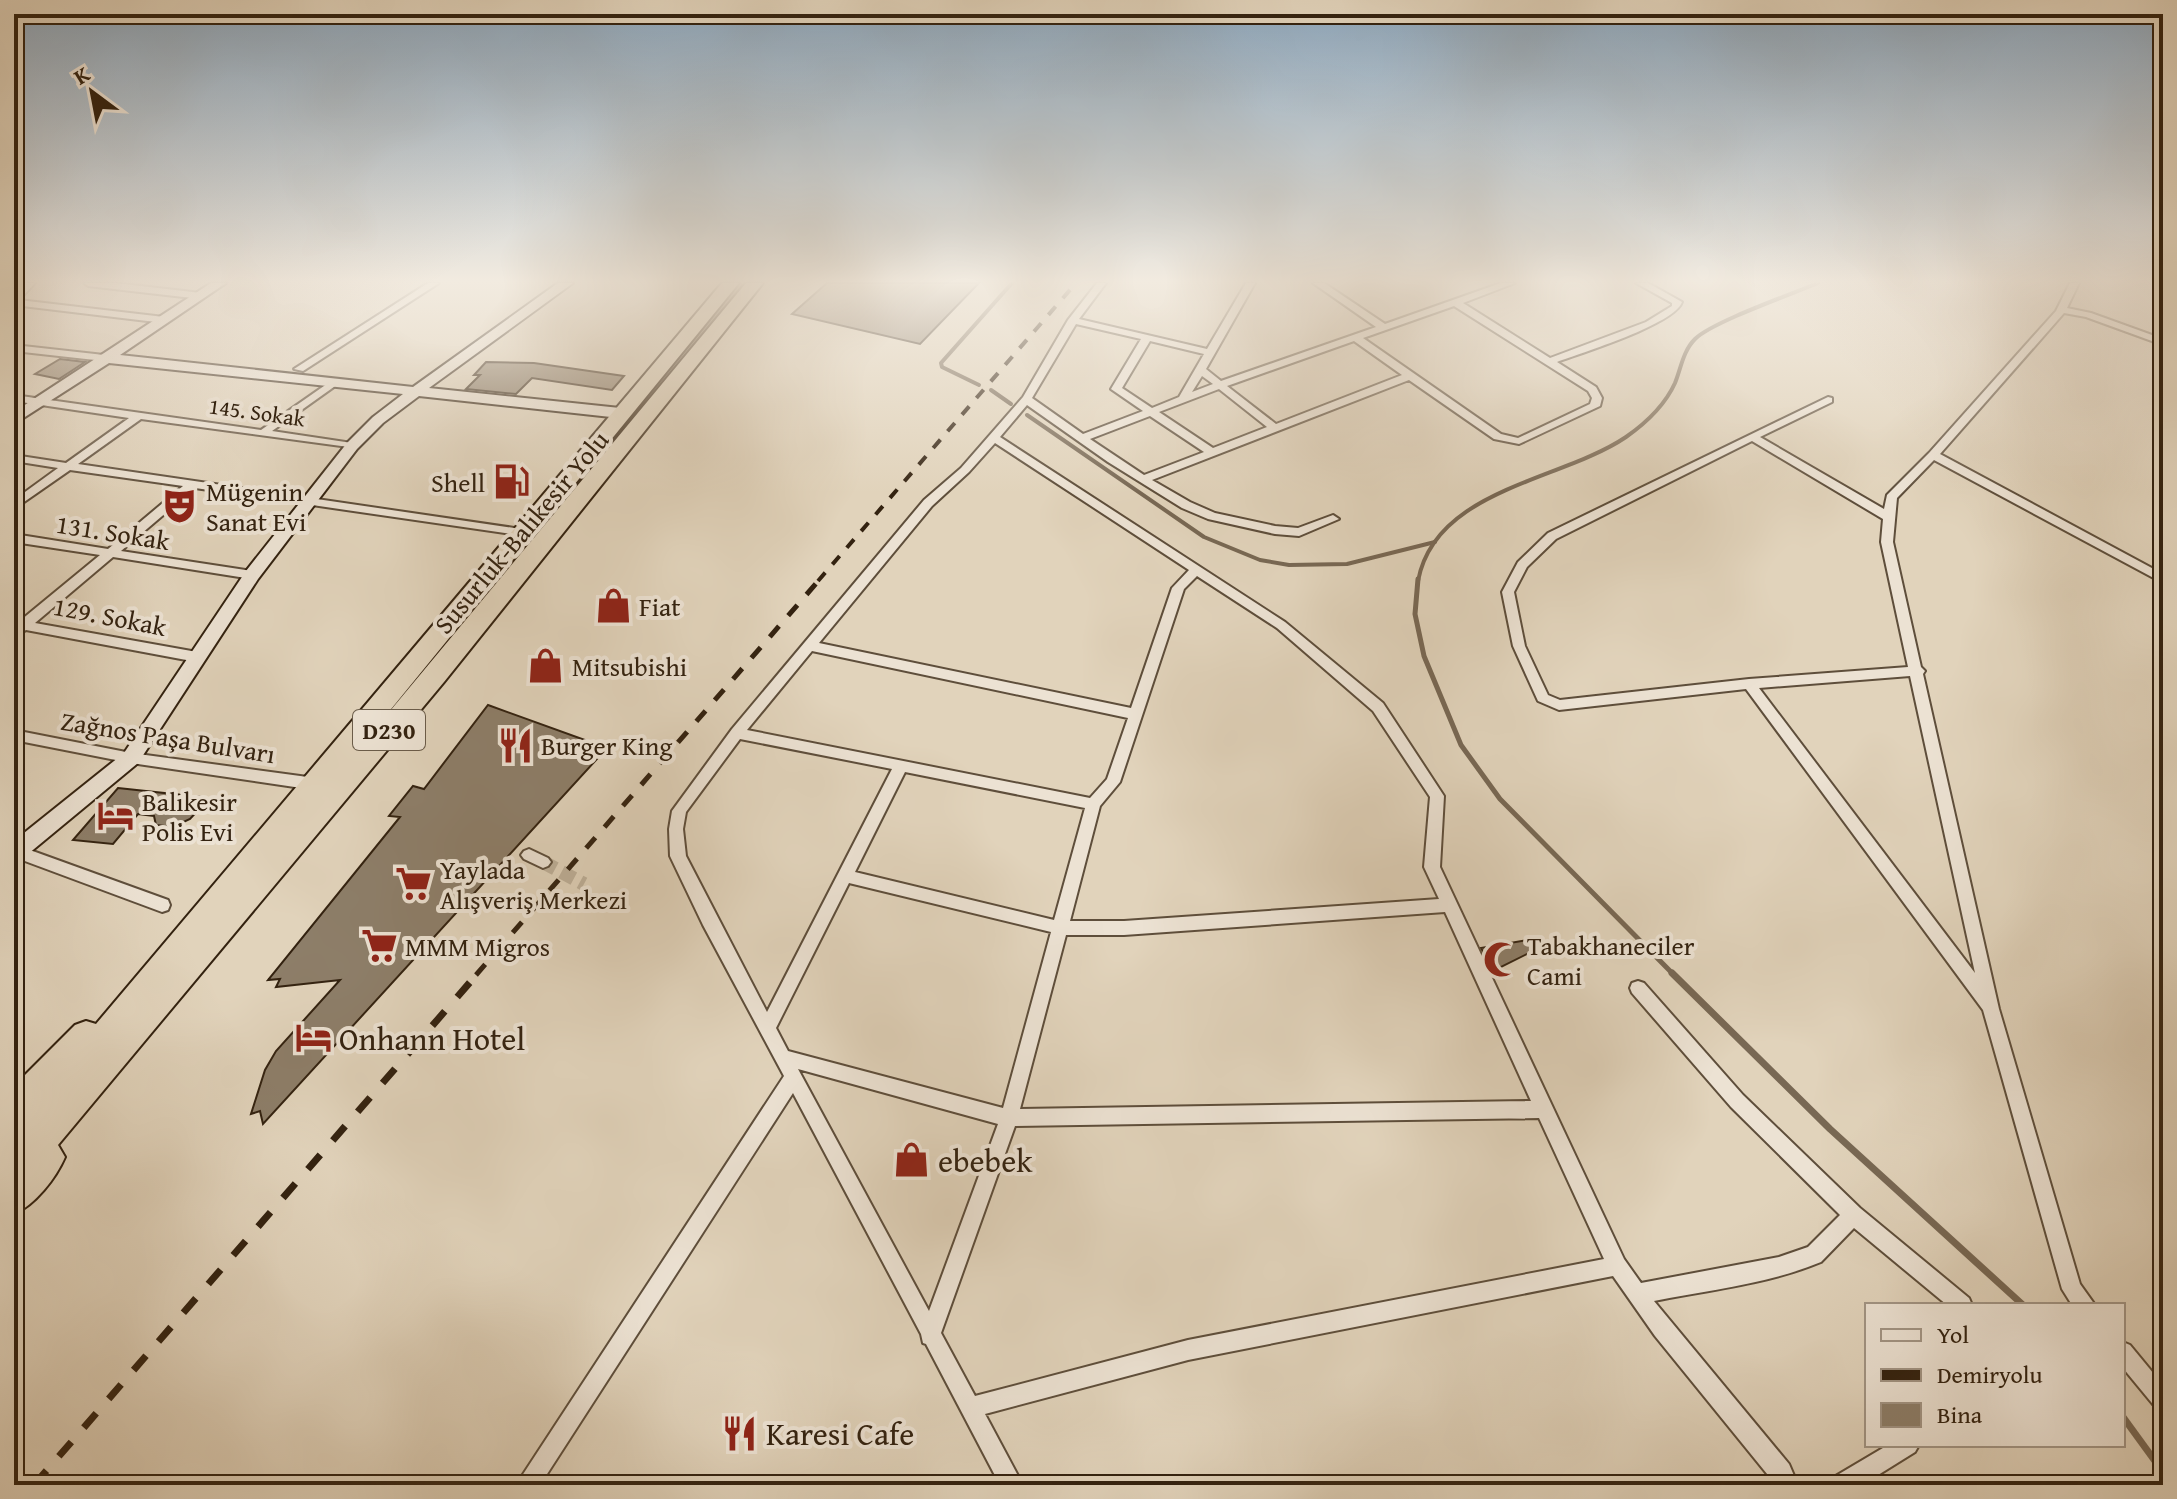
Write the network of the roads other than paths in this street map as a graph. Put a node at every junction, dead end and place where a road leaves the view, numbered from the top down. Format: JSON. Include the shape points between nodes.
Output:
{"nodes":[{"id":1,"x":59,"y":353,"type":"edge"},
{"id":2,"x":112,"y":353,"type":"edge"},
{"id":3,"x":324,"y":353,"type":"edge"},
{"id":4,"x":467,"y":353,"type":"edge"},
{"id":5,"x":671,"y":353,"type":"edge"},
{"id":6,"x":698,"y":353,"type":"edge"},
{"id":7,"x":1053,"y":353,"type":"edge"},
{"id":8,"x":1138,"y":353,"type":"edge"},
{"id":9,"x":1211,"y":353,"type":"edge"},
{"id":10,"x":1313,"y":353,"type":"edge"},
{"id":11,"x":1377,"y":353,"type":"edge"},
{"id":12,"x":1534,"y":353,"type":"edge"},
{"id":13,"x":1572,"y":353,"type":"edge"},
{"id":14,"x":2024,"y":353,"type":"edge"},
{"id":15,"x":104,"y":358,"type":"junction"},
{"id":16,"x":1548,"y":362,"type":"junction"},
{"id":17,"x":299,"y":369,"type":"dead end"},
{"id":18,"x":1201,"y":370,"type":"junction"},
{"id":19,"x":1409,"y":376,"type":"junction"},
{"id":20,"x":334,"y":382,"type":"junction"},
{"id":21,"x":1220,"y":385,"type":"junction"},
{"id":22,"x":415,"y":392,"type":"junction"},
{"id":23,"x":14,"y":398,"type":"edge"},
{"id":24,"x":1026,"y":399,"type":"junction"},
{"id":25,"x":1182,"y":399,"type":"junction"},
{"id":26,"x":1828,"y":400,"type":"dead end"},
{"id":27,"x":43,"y":402,"type":"junction"},
{"id":28,"x":1152,"y":411,"type":"junction"},
{"id":29,"x":620,"y":413,"type":"junction"},
{"id":30,"x":138,"y":416,"type":"junction"},
{"id":31,"x":14,"y":419,"type":"edge"},
{"id":32,"x":1274,"y":428,"type":"junction"},
{"id":33,"x":263,"y":433,"type":"junction"},
{"id":34,"x":1752,"y":437,"type":"junction"},
{"id":35,"x":995,"y":438,"type":"junction"},
{"id":36,"x":1080,"y":439,"type":"junction"},
{"id":37,"x":352,"y":446,"type":"junction"},
{"id":38,"x":1212,"y":452,"type":"junction"},
{"id":39,"x":1933,"y":455,"type":"junction"},
{"id":40,"x":14,"y":458,"type":"edge"},
{"id":41,"x":67,"y":466,"type":"junction"},
{"id":42,"x":1146,"y":478,"type":"junction"},
{"id":43,"x":192,"y":485,"type":"junction"},
{"id":44,"x":308,"y":499,"type":"junction"},
{"id":45,"x":14,"y":505,"type":"edge"},
{"id":46,"x":1889,"y":517,"type":"junction"},
{"id":47,"x":1333,"y":519,"type":"dead end"},
{"id":48,"x":521,"y":533,"type":"junction"},
{"id":49,"x":14,"y":538,"type":"edge"},
{"id":50,"x":107,"y":555,"type":"junction"},
{"id":51,"x":1198,"y":570,"type":"junction"},
{"id":52,"x":252,"y":575,"type":"junction"},
{"id":53,"x":2163,"y":579,"type":"edge"},
{"id":54,"x":17,"y":627,"type":"edge"},
{"id":55,"x":810,"y":646,"type":"junction"},
{"id":56,"x":197,"y":657,"type":"junction"},
{"id":57,"x":1918,"y":671,"type":"junction"},
{"id":58,"x":1749,"y":684,"type":"junction"},
{"id":59,"x":1134,"y":714,"type":"junction"},
{"id":60,"x":392,"y":726,"type":"junction"},
{"id":61,"x":737,"y":733,"type":"junction"},
{"id":62,"x":14,"y":735,"type":"edge"},
{"id":63,"x":131,"y":758,"type":"junction"},
{"id":64,"x":900,"y":767,"type":"junction"},
{"id":65,"x":315,"y":784,"type":"junction"},
{"id":66,"x":1093,"y":804,"type":"junction"},
{"id":67,"x":15,"y":852,"type":"edge"},
{"id":68,"x":847,"y":876,"type":"junction"},
{"id":69,"x":162,"y":905,"type":"dead end"},
{"id":70,"x":1449,"y":905,"type":"junction"},
{"id":71,"x":1060,"y":928,"type":"junction"},
{"id":72,"x":1638,"y":988,"type":"dead end"},
{"id":73,"x":1991,"y":1009,"type":"junction"},
{"id":74,"x":767,"y":1029,"type":"junction"},
{"id":75,"x":782,"y":1057,"type":"junction"},
{"id":76,"x":793,"y":1077,"type":"junction"},
{"id":77,"x":14,"y":1109,"type":"edge"},
{"id":78,"x":1543,"y":1109,"type":"junction"},
{"id":79,"x":1009,"y":1118,"type":"junction"},
{"id":80,"x":14,"y":1143,"type":"edge"},
{"id":81,"x":14,"y":1170,"type":"edge"},
{"id":82,"x":14,"y":1197,"type":"edge"},
{"id":83,"x":1853,"y":1215,"type":"junction"},
{"id":84,"x":1617,"y":1266,"type":"junction"},
{"id":85,"x":1637,"y":1294,"type":"junction"},
{"id":86,"x":1960,"y":1303,"type":"edge"},
{"id":87,"x":2083,"y":1303,"type":"edge"},
{"id":88,"x":930,"y":1336,"type":"junction"},
{"id":89,"x":2125,"y":1354,"type":"edge"},
{"id":90,"x":2163,"y":1401,"type":"edge"},
{"id":91,"x":971,"y":1407,"type":"junction"},
{"id":92,"x":1905,"y":1447,"type":"edge"},
{"id":93,"x":527,"y":1485,"type":"edge"},
{"id":94,"x":1012,"y":1485,"type":"edge"},
{"id":95,"x":1787,"y":1485,"type":"edge"},
{"id":96,"x":1842,"y":1485,"type":"edge"}],
"edges":[{"from":1,"to":15,"type":"street"},
{"from":2,"to":15,"type":"main road"},
{"from":3,"to":17,"type":"street"},
{"from":4,"to":22,"type":"main road"},
{"from":5,"to":29,"type":"highway","name":"Susurluk-Balıkesir Yolu","number":"D230"},
{"from":6,"to":60,"type":"highway","name":"Susurluk-Balıkesir Yolu","number":"D230"},
{"from":7,"to":24,"type":"street"},
{"from":8,"to":28,"type":"street","via":[[1116,389]]},
{"from":9,"to":18,"type":"street"},
{"from":10,"to":21,"type":"street"},
{"from":11,"to":19,"type":"street"},
{"from":12,"to":16,"type":"street"},
{"from":13,"to":16,"type":"street"},
{"from":14,"to":39,"type":"street"},
{"from":15,"to":20,"type":"main road"},
{"from":15,"to":27,"type":"main road"},
{"from":16,"to":19,"type":"street","via":[[1592,389],[1595,406],[1519,441],[1498,437]]},
{"from":18,"to":21,"type":"street"},
{"from":18,"to":25,"type":"street"},
{"from":19,"to":32,"type":"street"},
{"from":20,"to":22,"type":"main road"},
{"from":20,"to":33,"type":"street"},
{"from":21,"to":25,"type":"street"},
{"from":21,"to":32,"type":"street"},
{"from":22,"to":29,"type":"main road"},
{"from":22,"to":37,"type":"main road"},
{"from":23,"to":27,"type":"street","name":"145. Sokak"},
{"from":24,"to":35,"type":"street"},
{"from":24,"to":36,"type":"street"},
{"from":25,"to":28,"type":"street"},
{"from":26,"to":34,"type":"street"},
{"from":27,"to":30,"type":"street","name":"145. Sokak"},
{"from":27,"to":31,"type":"main road"},
{"from":28,"to":36,"type":"street"},
{"from":28,"to":38,"type":"street"},
{"from":29,"to":48,"type":"highway","name":"Susurluk-Balıkesir Yolu","number":"D230"},
{"from":30,"to":33,"type":"street","name":"145. Sokak"},
{"from":30,"to":41,"type":"street"},
{"from":32,"to":38,"type":"street"},
{"from":33,"to":37,"type":"street","name":"145. Sokak"},
{"from":34,"to":46,"type":"street"},
{"from":34,"to":58,"type":"street","via":[[1552,536],[1522,565],[1508,592],[1519,646],[1543,698],[1559,705]]},
{"from":35,"to":51,"type":"street"},
{"from":35,"to":55,"type":"street","via":[[928,503]]},
{"from":36,"to":42,"type":"street"},
{"from":37,"to":44,"type":"main road"},
{"from":38,"to":42,"type":"street"},
{"from":39,"to":46,"type":"street","via":[[1891,497]]},
{"from":39,"to":53,"type":"street"},
{"from":40,"to":41,"type":"street"},
{"from":41,"to":43,"type":"street"},
{"from":41,"to":45,"type":"street"},
{"from":42,"to":47,"type":"street","via":[[1212,516],[1275,530],[1299,532]]},
{"from":43,"to":44,"type":"street"},
{"from":43,"to":50,"type":"street"},
{"from":44,"to":48,"type":"street"},
{"from":44,"to":52,"type":"main road"},
{"from":46,"to":57,"type":"street","via":[[1887,542]]},
{"from":48,"to":65,"type":"highway","name":"Susurluk-Balıkesir Yolu","number":"D230"},
{"from":49,"to":50,"type":"street","name":"131. Sokak"},
{"from":50,"to":52,"type":"street","name":"131. Sokak"},
{"from":50,"to":54,"type":"street"},
{"from":51,"to":59,"type":"street","via":[[1178,588]]},
{"from":51,"to":70,"type":"street","via":[[1281,625],[1378,707],[1437,796],[1432,867]]},
{"from":52,"to":56,"type":"main road"},
{"from":54,"to":56,"type":"street","name":"129. Sokak"},
{"from":55,"to":59,"type":"street"},
{"from":55,"to":61,"type":"street"},
{"from":56,"to":63,"type":"main road"},
{"from":57,"to":58,"type":"street"},
{"from":57,"to":73,"type":"street"},
{"from":58,"to":73,"type":"street"},
{"from":59,"to":66,"type":"street","via":[[1113,782]]},
{"from":60,"to":81,"type":"highway","name":"Susurluk-Balıkesir Yolu","number":"D230"},
{"from":60,"to":82,"type":"highway","name":"Susurluk-Balıkesir Yolu","via":[[219,954]]},
{"from":61,"to":64,"type":"street"},
{"from":61,"to":74,"type":"street","via":[[679,811],[678,856]]},
{"from":62,"to":63,"type":"street","name":"Zağnos Paşa Bulvarı"},
{"from":63,"to":65,"type":"street","name":"Zağnos Paşa Bulvarı"},
{"from":63,"to":67,"type":"main road"},
{"from":64,"to":66,"type":"street"},
{"from":64,"to":68,"type":"street"},
{"from":65,"to":77,"type":"highway","name":"Susurluk-Balıkesir Yolu"},
{"from":65,"to":80,"type":"highway","name":"Susurluk-Balıkesir Yolu","number":"D230"},
{"from":66,"to":71,"type":"street"},
{"from":67,"to":69,"type":"street"},
{"from":68,"to":71,"type":"street"},
{"from":68,"to":74,"type":"street"},
{"from":70,"to":71,"type":"street"},
{"from":70,"to":78,"type":"street"},
{"from":71,"to":79,"type":"street"},
{"from":72,"to":83,"type":"street","via":[[1737,1101]]},
{"from":73,"to":87,"type":"street","via":[[2072,1289]]},
{"from":74,"to":75,"type":"street"},
{"from":75,"to":76,"type":"street"},
{"from":75,"to":79,"type":"street"},
{"from":76,"to":88,"type":"street"},
{"from":76,"to":93,"type":"street"},
{"from":78,"to":79,"type":"street"},
{"from":78,"to":84,"type":"street"},
{"from":79,"to":88,"type":"street"},
{"from":83,"to":85,"type":"street","via":[[1814,1255],[1779,1267]]},
{"from":83,"to":86,"type":"street"},
{"from":84,"to":85,"type":"street"},
{"from":84,"to":91,"type":"street","via":[[1188,1350]]},
{"from":85,"to":95,"type":"street"},
{"from":88,"to":91,"type":"street"},
{"from":89,"to":90,"type":"street"},
{"from":91,"to":94,"type":"street"},
{"from":92,"to":96,"type":"street"}]}
